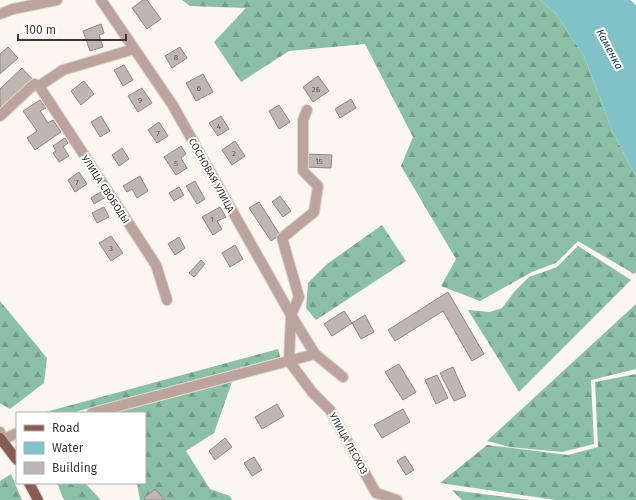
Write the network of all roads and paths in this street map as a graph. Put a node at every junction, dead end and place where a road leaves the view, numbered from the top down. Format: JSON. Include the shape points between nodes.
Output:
{"nodes":[{"id":1,"x":57,"y":0,"type":"edge"},
{"id":2,"x":101,"y":0,"type":"edge"},
{"id":3,"x":0,"y":14,"type":"edge"},
{"id":4,"x":134,"y":48,"type":"junction"},
{"id":5,"x":37,"y":85,"type":"junction"},
{"id":6,"x":307,"y":110,"type":"dead end"},
{"id":7,"x":0,"y":116,"type":"edge"},
{"id":8,"x":166,"y":300,"type":"dead end"},
{"id":9,"x":291,"y":315,"type":"junction"},
{"id":10,"x":315,"y":354,"type":"junction"},
{"id":11,"x":289,"y":361,"type":"junction"},
{"id":12,"x":343,"y":377,"type":"dead end"},
{"id":13,"x":96,"y":412,"type":"edge"},
{"id":14,"x":16,"y":433,"type":"edge"},
{"id":15,"x":1,"y":437,"type":"edge"},
{"id":16,"x":16,"y":459,"type":"edge"},
{"id":17,"x":30,"y":484,"type":"edge"},
{"id":18,"x":374,"y":497,"type":"edge"},
{"id":19,"x":38,"y":500,"type":"edge"},
{"id":20,"x":397,"y":500,"type":"edge"}],
"edges":[{"from":1,"to":3,"type":"street"},
{"from":2,"to":4,"type":"street","name":"СОСНОВАЯ УЛИЦА"},
{"from":4,"to":5,"type":"street","via":[[63,70]]},
{"from":4,"to":9,"type":"street","name":"СОСНОВАЯ УЛИЦА","via":[[172,104]]},
{"from":5,"to":7,"type":"street","via":[[30,87]]},
{"from":5,"to":8,"type":"street","name":"УЛИЦА СВОБОДЫ","via":[[156,265]]},
{"from":6,"to":9,"type":"street","via":[[302,120],[303,171],[318,186],[314,212],[282,238],[299,297]]},
{"from":9,"to":10,"type":"street","name":"СОСНОВАЯ УЛИЦА"},
{"from":9,"to":11,"type":"street"},
{"from":10,"to":11,"type":"street"},
{"from":10,"to":12,"type":"street","name":"СОСНОВАЯ УЛИЦА"},
{"from":11,"to":13,"type":"street"},
{"from":11,"to":18,"type":"street","name":"УЛИЦА ЛЕСХОЗ","via":[[312,392],[330,410]]},
{"from":14,"to":15,"type":"street"},
{"from":15,"to":16,"type":"main road"},
{"from":17,"to":19,"type":"main road"},
{"from":18,"to":20,"type":"street","name":"УЛИЦА ЛЕСХОЗ"}]}
